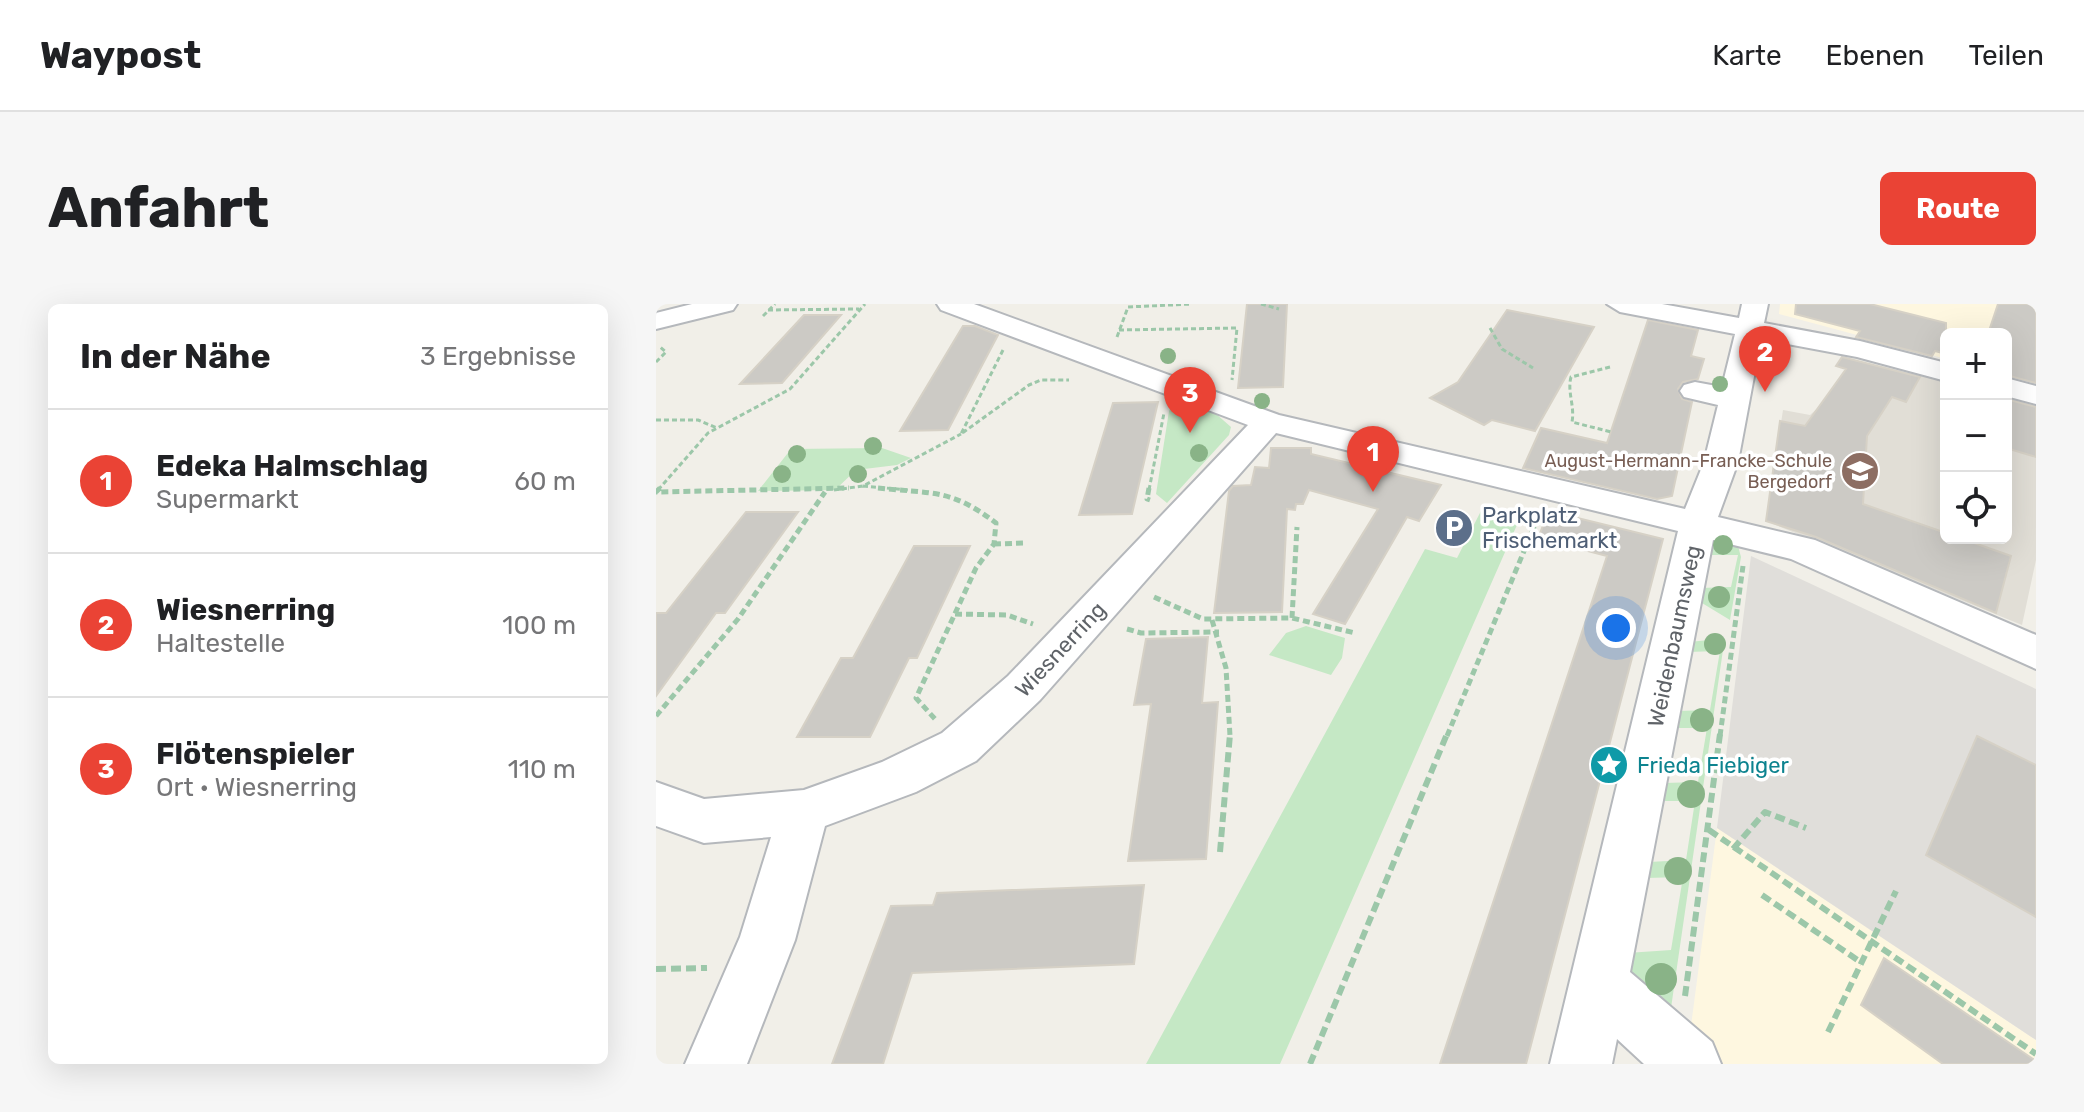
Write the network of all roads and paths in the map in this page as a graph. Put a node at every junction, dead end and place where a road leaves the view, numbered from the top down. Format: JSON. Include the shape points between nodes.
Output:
{"nodes":[{"id":1,"x":724,"y":304,"type":"edge"},
{"id":2,"x":775,"y":304,"type":"edge"},
{"id":3,"x":831,"y":304,"type":"edge"},
{"id":4,"x":865,"y":304,"type":"edge"},
{"id":5,"x":950,"y":304,"type":"edge"},
{"id":6,"x":1192,"y":304,"type":"edge"},
{"id":7,"x":1261,"y":304,"type":"edge"},
{"id":8,"x":1620,"y":304,"type":"edge"},
{"id":9,"x":860,"y":309,"type":"junction"},
{"id":10,"x":1279,"y":309,"type":"dead end"},
{"id":11,"x":768,"y":310,"type":"junction"},
{"id":12,"x":826,"y":310,"type":"junction"},
{"id":13,"x":820,"y":315,"type":"dead end"},
{"id":14,"x":763,"y":316,"type":"dead end"},
{"id":15,"x":1752,"y":317,"type":"edge"},
{"id":16,"x":656,"y":321,"type":"edge"},
{"id":17,"x":1014,"y":328,"type":"junction"},
{"id":18,"x":1490,"y":328,"type":"dead end"},
{"id":19,"x":1119,"y":330,"type":"junction"},
{"id":20,"x":656,"y":344,"type":"edge"},
{"id":21,"x":1106,"y":361,"type":"junction"},
{"id":22,"x":656,"y":362,"type":"edge"},
{"id":23,"x":1610,"y":367,"type":"dead end"},
{"id":24,"x":1533,"y":368,"type":"dead end"},
{"id":25,"x":1940,"y":370,"type":"edge"},
{"id":26,"x":1177,"y":388,"type":"junction"},
{"id":27,"x":2012,"y":389,"type":"edge"},
{"id":28,"x":1695,"y":391,"type":"dead end"},
{"id":29,"x":2036,"y":395,"type":"edge"},
{"id":30,"x":1735,"y":399,"type":"junction"},
{"id":31,"x":1228,"y":407,"type":"junction"},
{"id":32,"x":656,"y":420,"type":"edge"},
{"id":33,"x":1269,"y":422,"type":"junction"},
{"id":34,"x":717,"y":428,"type":"junction"},
{"id":35,"x":1611,"y":432,"type":"dead end"},
{"id":36,"x":961,"y":434,"type":"junction"},
{"id":37,"x":863,"y":486,"type":"junction"},
{"id":38,"x":1550,"y":489,"type":"junction"},
{"id":39,"x":825,"y":491,"type":"junction"},
{"id":40,"x":656,"y":492,"type":"edge"},
{"id":41,"x":1178,"y":518,"type":"junction"},
{"id":42,"x":1297,"y":527,"type":"dead end"},
{"id":43,"x":1717,"y":527,"type":"junction"},
{"id":44,"x":1025,"y":543,"type":"dead end"},
{"id":45,"x":994,"y":544,"type":"junction"},
{"id":46,"x":1120,"y":583,"type":"junction"},
{"id":47,"x":955,"y":614,"type":"junction"},
{"id":48,"x":1292,"y":618,"type":"junction"},
{"id":49,"x":1212,"y":619,"type":"junction"},
{"id":50,"x":1080,"y":629,"type":"junction"},
{"id":51,"x":1219,"y":632,"type":"junction"},
{"id":52,"x":1355,"y":633,"type":"dead end"},
{"id":53,"x":2036,"y":653,"type":"edge"},
{"id":54,"x":656,"y":716,"type":"edge"},
{"id":55,"x":959,"y":747,"type":"junction"},
{"id":56,"x":656,"y":804,"type":"edge"},
{"id":57,"x":804,"y":812,"type":"junction"},
{"id":58,"x":1806,"y":828,"type":"dead end"},
{"id":59,"x":1709,"y":830,"type":"junction"},
{"id":60,"x":1733,"y":849,"type":"junction"},
{"id":61,"x":1220,"y":852,"type":"dead end"},
{"id":62,"x":1896,"y":891,"type":"dead end"},
{"id":63,"x":1762,"y":895,"type":"dead end"},
{"id":64,"x":1872,"y":943,"type":"junction"},
{"id":65,"x":1862,"y":963,"type":"junction"},
{"id":66,"x":713,"y":968,"type":"dead end"},
{"id":67,"x":656,"y":969,"type":"edge"},
{"id":68,"x":1598,"y":983,"type":"junction"},
{"id":69,"x":1828,"y":1032,"type":"dead end"},
{"id":70,"x":2036,"y":1054,"type":"edge"},
{"id":71,"x":1683,"y":1058,"type":"edge"},
{"id":72,"x":716,"y":1064,"type":"edge"},
{"id":73,"x":1310,"y":1064,"type":"edge"},
{"id":74,"x":1581,"y":1064,"type":"edge"}],
"edges":[{"from":1,"to":16,"type":"street"},
{"from":2,"to":11,"type":"path"},
{"from":3,"to":12,"type":"path"},
{"from":4,"to":9,"type":"path"},
{"from":5,"to":17,"type":"street"},
{"from":6,"to":19,"type":"path","via":[[1128,307]]},
{"from":7,"to":10,"type":"path"},
{"from":8,"to":15,"type":"street"},
{"from":9,"to":12,"type":"path"},
{"from":9,"to":34,"type":"path","via":[[790,389]]},
{"from":11,"to":12,"type":"path"},
{"from":11,"to":14,"type":"path"},
{"from":12,"to":13,"type":"path"},
{"from":15,"to":25,"type":"street"},
{"from":15,"to":30,"type":"street","name":"Weidenbaumsweg"},
{"from":17,"to":21,"type":"street"},
{"from":17,"to":36,"type":"path"},
{"from":18,"to":24,"type":"path","via":[[1502,349]]},
{"from":19,"to":21,"type":"path"},
{"from":19,"to":31,"type":"path","via":[[1237,328]]},
{"from":20,"to":22,"type":"path","via":[[666,352]]},
{"from":21,"to":26,"type":"street"},
{"from":21,"to":36,"type":"path","via":[[1095,374],[1077,380],[1029,385]]},
{"from":23,"to":35,"type":"path","via":[[1579,373],[1568,387],[1575,405],[1572,422]]},
{"from":26,"to":31,"type":"street"},
{"from":26,"to":41,"type":"path","via":[[1166,402],[1147,499]]},
{"from":27,"to":29,"type":"street"},
{"from":28,"to":30,"type":"street"},
{"from":30,"to":43,"type":"street","name":"Weidenbaumsweg","via":[[1721,462]]},
{"from":31,"to":33,"type":"street"},
{"from":32,"to":34,"type":"path","via":[[698,420]]},
{"from":33,"to":38,"type":"street"},
{"from":33,"to":41,"type":"street","name":"Wiesnerring"},
{"from":34,"to":40,"type":"path"},
{"from":36,"to":37,"type":"path"},
{"from":37,"to":39,"type":"path"},
{"from":37,"to":45,"type":"path","via":[[935,490],[968,501],[996,523]]},
{"from":38,"to":43,"type":"street"},
{"from":38,"to":73,"type":"path"},
{"from":39,"to":40,"type":"path"},
{"from":39,"to":54,"type":"path","via":[[738,619]]},
{"from":41,"to":46,"type":"street","name":"Wiesnerring"},
{"from":42,"to":48,"type":"path"},
{"from":43,"to":53,"type":"street","via":[[1802,549]]},
{"from":43,"to":59,"type":"path","via":[[1744,557]]},
{"from":43,"to":68,"type":"street","name":"Weidenbaumsweg"},
{"from":44,"to":45,"type":"path"},
{"from":45,"to":47,"type":"path","via":[[976,568]]},
{"from":46,"to":49,"type":"path"},
{"from":46,"to":50,"type":"street","name":"Wiesnerring"},
{"from":47,"to":50,"type":"path","via":[[1007,615]]},
{"from":47,"to":55,"type":"path","via":[[916,698]]},
{"from":48,"to":49,"type":"path"},
{"from":48,"to":52,"type":"path"},
{"from":49,"to":51,"type":"path"},
{"from":50,"to":51,"type":"path"},
{"from":50,"to":55,"type":"street","name":"Wiesnerring","via":[[992,721]]},
{"from":51,"to":61,"type":"path","via":[[1229,740]]},
{"from":55,"to":57,"type":"street","name":"Wiesnerring","via":[[899,777]]},
{"from":56,"to":57,"type":"street","name":"Wiesnerring","via":[[704,821]]},
{"from":57,"to":72,"type":"street","via":[[767,940]]},
{"from":58,"to":60,"type":"path","via":[[1765,812]]},
{"from":59,"to":60,"type":"path"},
{"from":59,"to":71,"type":"path"},
{"from":60,"to":64,"type":"path"},
{"from":62,"to":64,"type":"path"},
{"from":63,"to":65,"type":"path"},
{"from":64,"to":65,"type":"path"},
{"from":64,"to":70,"type":"path"},
{"from":65,"to":69,"type":"path"},
{"from":66,"to":67,"type":"path"},
{"from":68,"to":71,"type":"street"},
{"from":68,"to":74,"type":"street","name":"Weidenbaumsweg"}]}
